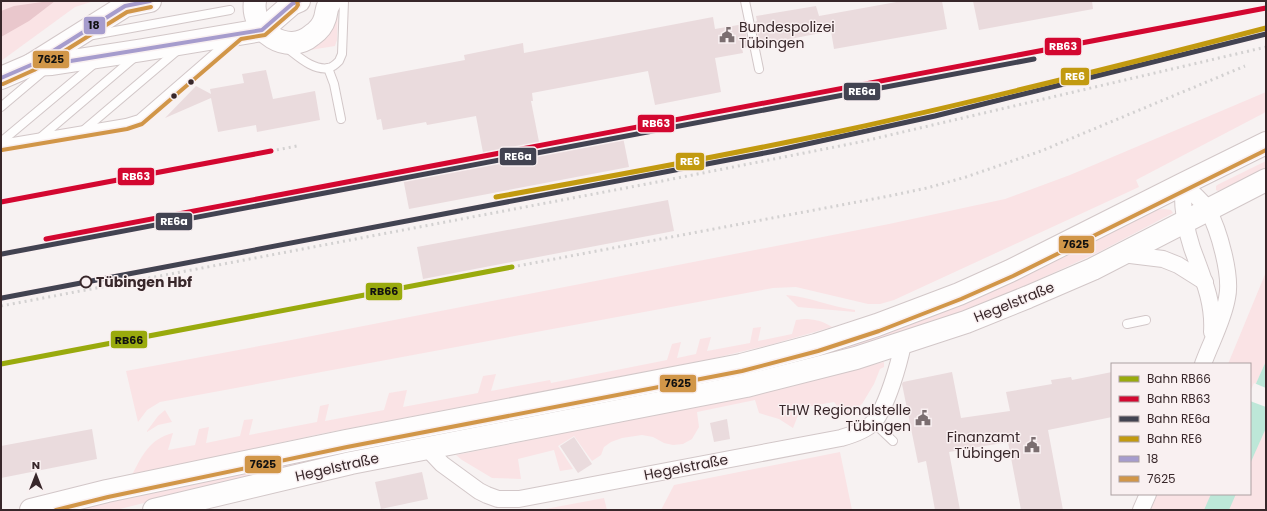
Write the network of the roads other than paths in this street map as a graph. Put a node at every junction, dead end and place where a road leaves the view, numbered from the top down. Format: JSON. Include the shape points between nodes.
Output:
{"nodes":[{"id":1,"x":150,"y":1,"type":"edge"},
{"id":2,"x":255,"y":1,"type":"edge"},
{"id":3,"x":331,"y":1,"type":"edge"},
{"id":4,"x":344,"y":1,"type":"edge"},
{"id":5,"x":745,"y":1,"type":"edge"},
{"id":6,"x":293,"y":2,"type":"edge"},
{"id":7,"x":230,"y":10,"type":"dead end"},
{"id":8,"x":238,"y":33,"type":"junction"},
{"id":9,"x":269,"y":35,"type":"junction"},
{"id":10,"x":72,"y":38,"type":"junction"},
{"id":11,"x":187,"y":42,"type":"junction"},
{"id":12,"x":143,"y":50,"type":"junction"},
{"id":13,"x":103,"y":56,"type":"junction"},
{"id":14,"x":52,"y":64,"type":"junction"},
{"id":15,"x":30,"y":65,"type":"junction"},
{"id":16,"x":328,"y":68,"type":"junction"},
{"id":17,"x":759,"y":69,"type":"dead end"},
{"id":18,"x":1,"y":78,"type":"edge"},
{"id":19,"x":1,"y":107,"type":"edge"},
{"id":20,"x":341,"y":120,"type":"dead end"},
{"id":21,"x":84,"y":130,"type":"junction"},
{"id":22,"x":41,"y":137,"type":"junction"},
{"id":23,"x":1,"y":143,"type":"edge"},
{"id":24,"x":1266,"y":143,"type":"edge"},
{"id":25,"x":1266,"y":180,"type":"edge"},
{"id":26,"x":1183,"y":184,"type":"junction"},
{"id":27,"x":1208,"y":210,"type":"junction"},
{"id":28,"x":1185,"y":221,"type":"junction"},
{"id":29,"x":1122,"y":254,"type":"junction"},
{"id":30,"x":1205,"y":282,"type":"junction"},
{"id":31,"x":1146,"y":320,"type":"dead end"},
{"id":32,"x":1127,"y":324,"type":"dead end"},
{"id":33,"x":903,"y":344,"type":"junction"},
{"id":34,"x":1206,"y":357,"type":"edge"},
{"id":35,"x":874,"y":422,"type":"junction"},
{"id":36,"x":893,"y":441,"type":"dead end"},
{"id":37,"x":427,"y":448,"type":"junction"},
{"id":38,"x":1148,"y":495,"type":"edge"},
{"id":39,"x":31,"y":510,"type":"edge"},
{"id":40,"x":154,"y":510,"type":"edge"},
{"id":41,"x":1141,"y":510,"type":"edge"}],
"edges":[{"from":1,"to":10,"type":"main road","via":[[125,6]]},
{"from":2,"to":9,"type":"main road","via":[[255,14]]},
{"from":3,"to":9,"type":"main road","via":[[319,28],[301,42],[289,43]]},
{"from":4,"to":16,"type":"lane","via":[[342,54],[340,61]]},
{"from":5,"to":17,"type":"lane"},
{"from":6,"to":9,"type":"main road"},
{"from":7,"to":10,"type":"lane"},
{"from":8,"to":9,"type":"main road"},
{"from":8,"to":11,"type":"main road"},
{"from":8,"to":21,"type":"lane","via":[[139,119]]},
{"from":9,"to":16,"type":"lane","via":[[303,61]]},
{"from":10,"to":15,"type":"main road"},
{"from":11,"to":12,"type":"main road"},
{"from":11,"to":21,"type":"lane"},
{"from":12,"to":13,"type":"main road"},
{"from":12,"to":22,"type":"lane"},
{"from":13,"to":14,"type":"main road"},
{"from":13,"to":23,"type":"lane"},
{"from":14,"to":15,"type":"main road"},
{"from":14,"to":19,"type":"lane"},
{"from":15,"to":18,"type":"main road"},
{"from":16,"to":20,"type":"lane"},
{"from":21,"to":22,"type":"lane"},
{"from":22,"to":23,"type":"lane"},
{"from":24,"to":26,"type":"main road","name":"Hegelstraße"},
{"from":25,"to":27,"type":"main road","name":"Hegelstraße"},
{"from":26,"to":27,"type":"street"},
{"from":26,"to":28,"type":"street","via":[[1182,203]]},
{"from":26,"to":39,"type":"main road","name":"Hegelstraße","via":[[959,294],[809,347],[741,365],[346,441],[108,491]]},
{"from":27,"to":28,"type":"main road","name":"Hegelstraße"},
{"from":27,"to":34,"type":"street","via":[[1226,265],[1229,288]]},
{"from":28,"to":29,"type":"main road","name":"Hegelstraße"},
{"from":28,"to":30,"type":"street"},
{"from":29,"to":30,"type":"street","via":[[1163,259]]},
{"from":29,"to":33,"type":"main road","name":"Hegelstraße","via":[[1094,269],[1007,306]]},
{"from":30,"to":34,"type":"street","via":[[1212,316],[1212,335]]},
{"from":31,"to":32,"type":"lane"},
{"from":33,"to":35,"type":"street","name":"Hegelstraße","via":[[899,367]]},
{"from":33,"to":37,"type":"main road","name":"Hegelstraße","via":[[746,386]]},
{"from":35,"to":36,"type":"lane"},
{"from":35,"to":37,"type":"street","name":"Hegelstraße","via":[[865,429],[841,438],[520,499],[498,499],[479,491],[442,464]]},
{"from":37,"to":40,"type":"main road","name":"Hegelstraße","via":[[351,463]]},
{"from":38,"to":41,"type":"street"}]}
